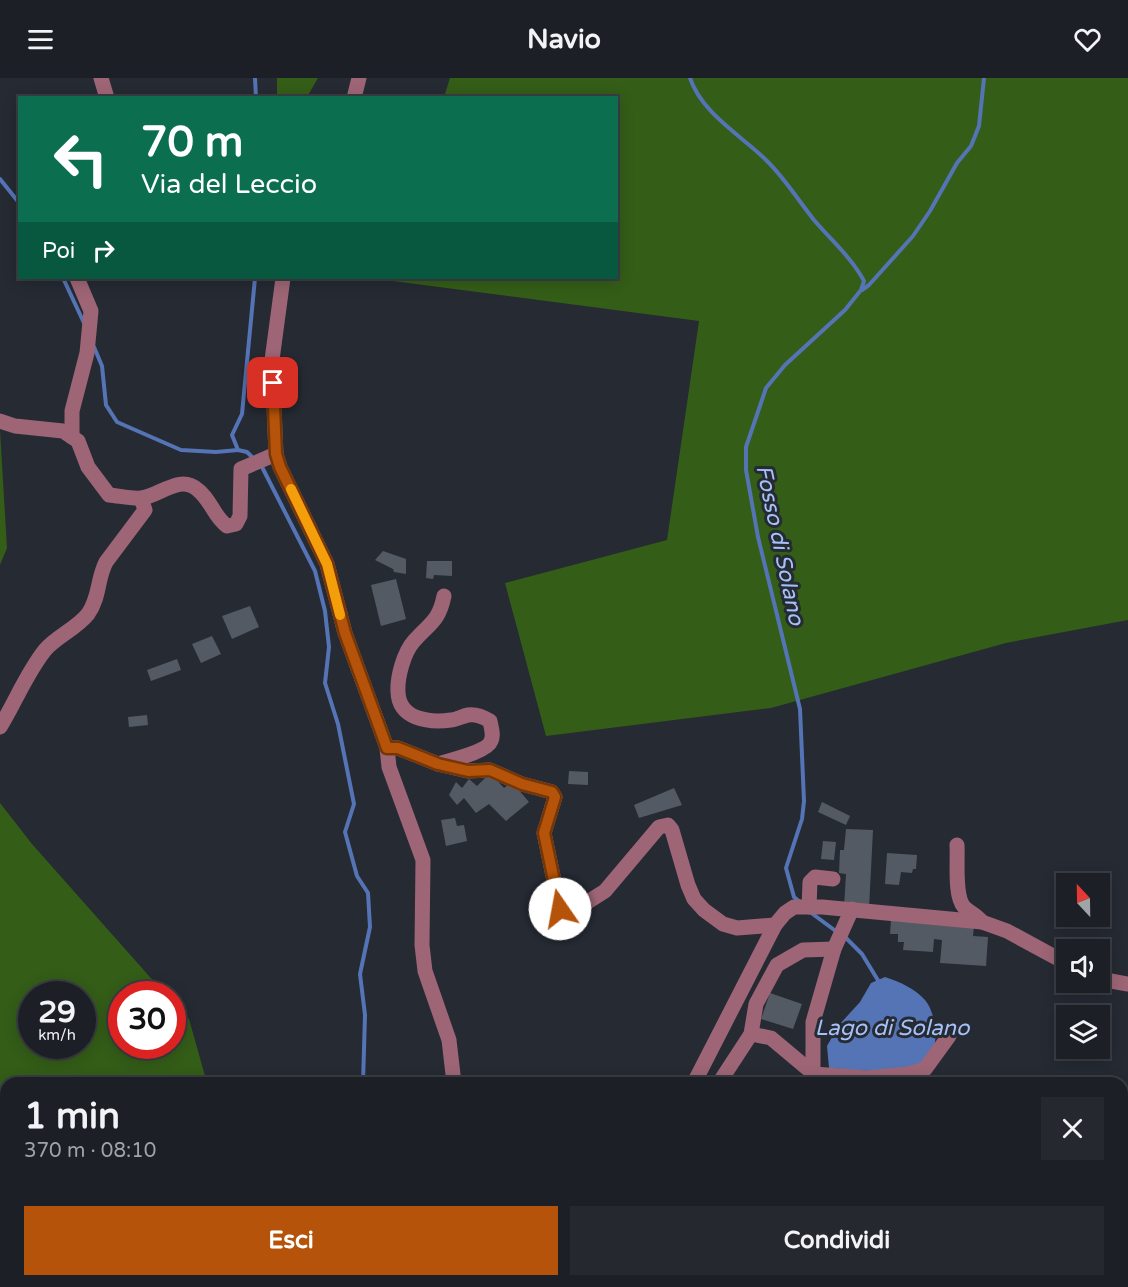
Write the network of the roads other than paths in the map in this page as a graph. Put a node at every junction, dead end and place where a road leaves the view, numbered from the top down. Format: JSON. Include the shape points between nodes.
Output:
{"nodes":[{"id":1,"x":101,"y":78,"type":"edge"},
{"id":2,"x":359,"y":78,"type":"edge"},
{"id":3,"x":106,"y":96,"type":"edge"},
{"id":4,"x":354,"y":96,"type":"edge"},
{"id":5,"x":77,"y":279,"type":"edge"},
{"id":6,"x":283,"y":279,"type":"edge"},
{"id":7,"x":0,"y":421,"type":"edge"},
{"id":8,"x":72,"y":437,"type":"junction"},
{"id":9,"x":270,"y":457,"type":"junction"},
{"id":10,"x":141,"y":498,"type":"junction"},
{"id":11,"x":444,"y":596,"type":"dead end"},
{"id":12,"x":0,"y":727,"type":"edge"},
{"id":13,"x":387,"y":748,"type":"junction"},
{"id":14,"x":438,"y":764,"type":"junction"},
{"id":15,"x":957,"y":846,"type":"dead end"},
{"id":16,"x":833,"y":879,"type":"dead end"},
{"id":17,"x":809,"y":907,"type":"junction"},
{"id":18,"x":852,"y":909,"type":"junction"},
{"id":19,"x":982,"y":922,"type":"junction"},
{"id":20,"x":775,"y":925,"type":"junction"},
{"id":21,"x":834,"y":949,"type":"junction"},
{"id":22,"x":1056,"y":958,"type":"edge"},
{"id":23,"x":1110,"y":981,"type":"edge"},
{"id":24,"x":1128,"y":984,"type":"edge"},
{"id":25,"x":751,"y":1034,"type":"junction"},
{"id":26,"x":949,"y":1036,"type":"dead end"},
{"id":27,"x":453,"y":1077,"type":"edge"},
{"id":28,"x":697,"y":1077,"type":"edge"},
{"id":29,"x":723,"y":1077,"type":"edge"},
{"id":30,"x":812,"y":1077,"type":"edge"},
{"id":31,"x":813,"y":1077,"type":"edge"},
{"id":32,"x":878,"y":1077,"type":"edge"}],
"edges":[{"from":1,"to":3,"type":"street"},
{"from":2,"to":4,"type":"street"},
{"from":5,"to":8,"type":"street","via":[[91,311],[87,354],[72,411]]},
{"from":6,"to":9,"type":"street","via":[[272,360]]},
{"from":7,"to":8,"type":"street","via":[[63,431]]},
{"from":8,"to":10,"type":"street","via":[[109,495]]},
{"from":9,"to":10,"type":"street","via":[[241,469],[240,516],[236,524],[227,526],[220,521],[210,503],[189,484],[178,484]]},
{"from":9,"to":13,"type":"street","via":[[280,467],[327,564],[345,633]]},
{"from":10,"to":12,"type":"street","via":[[145,510],[106,561],[98,595],[88,614],[47,648],[27,675]]},
{"from":11,"to":14,"type":"street","via":[[441,613],[413,642],[397,679],[398,697],[412,718],[450,720],[481,716],[490,722],[493,732],[486,748]]},
{"from":13,"to":14,"type":"street","via":[[398,748]]},
{"from":13,"to":27,"type":"street","via":[[389,767],[423,860],[425,971],[448,1040]]},
{"from":14,"to":20,"type":"street","via":[[468,771],[490,770],[552,792],[555,797],[544,833],[560,909],[575,910],[604,891],[659,827],[668,825],[694,899],[704,910],[723,924],[737,928]]},
{"from":15,"to":19,"type":"street","via":[[958,896],[964,908]]},
{"from":16,"to":17,"type":"street","via":[[815,877],[810,882]]},
{"from":17,"to":18,"type":"street"},
{"from":17,"to":20,"type":"street","via":[[794,907]]},
{"from":18,"to":19,"type":"street"},
{"from":18,"to":21,"type":"street"},
{"from":19,"to":22,"type":"street"},
{"from":20,"to":28,"type":"street"},
{"from":21,"to":25,"type":"street","via":[[803,950],[777,965],[756,1004]]},
{"from":21,"to":31,"type":"street","via":[[813,1022]]},
{"from":23,"to":24,"type":"street"},
{"from":25,"to":29,"type":"street"},
{"from":25,"to":30,"type":"street","via":[[771,1038]]},
{"from":26,"to":32,"type":"street","via":[[926,1069]]}]}
